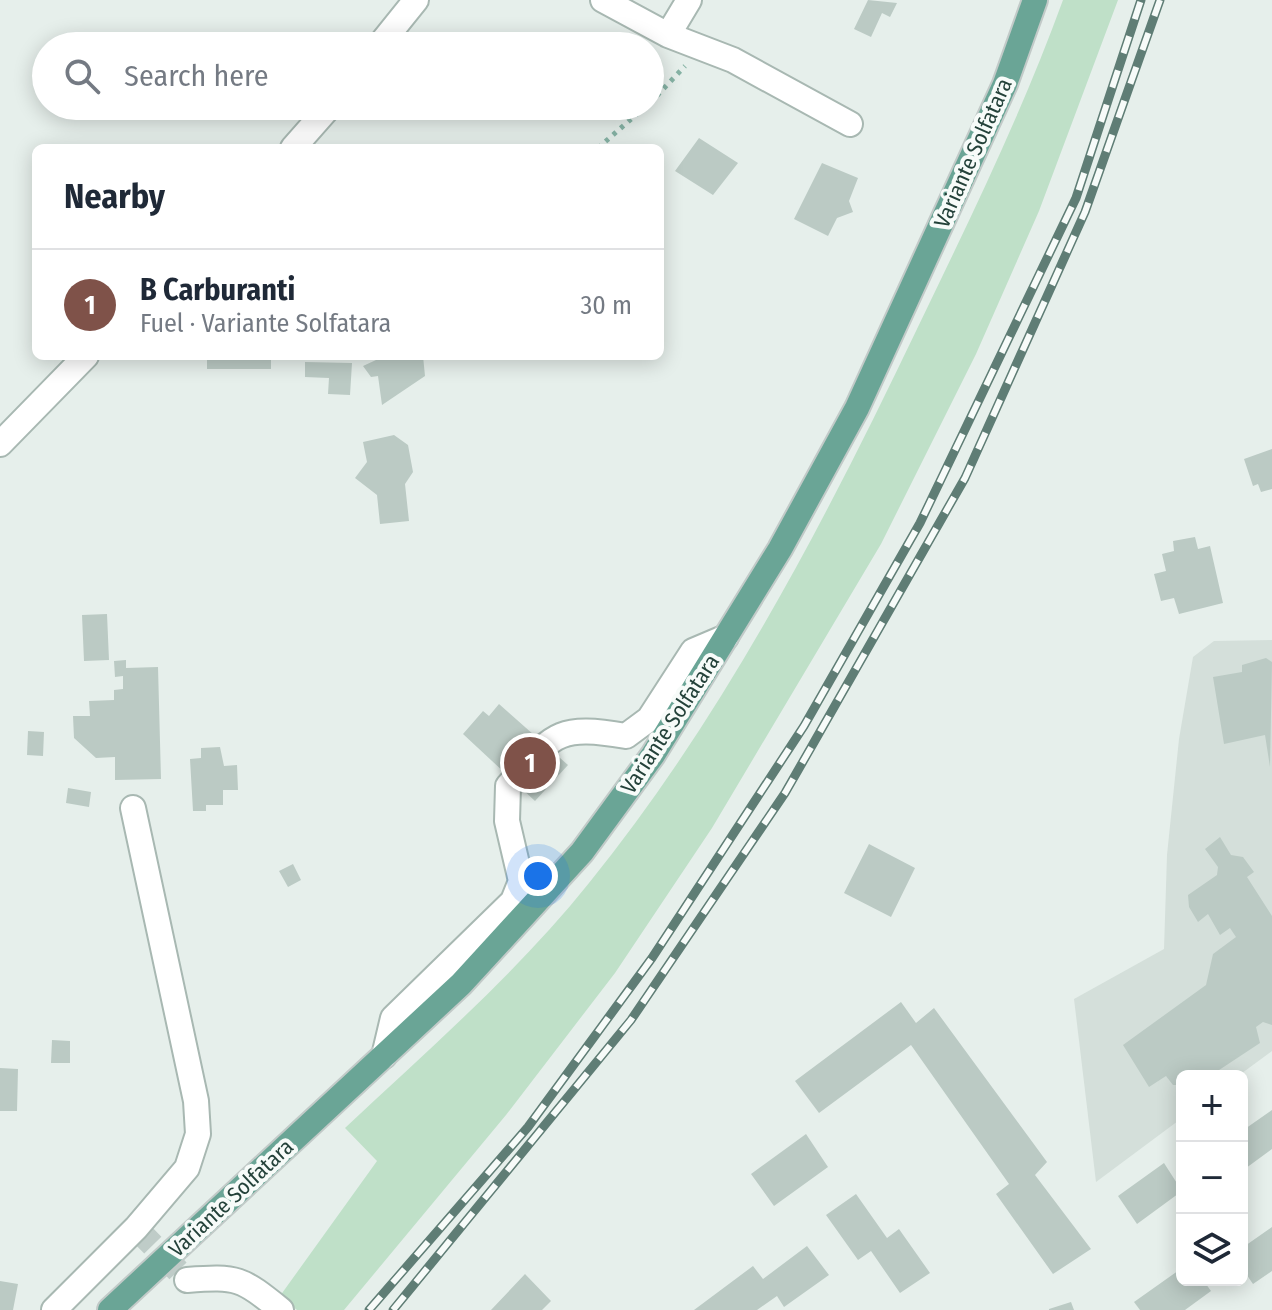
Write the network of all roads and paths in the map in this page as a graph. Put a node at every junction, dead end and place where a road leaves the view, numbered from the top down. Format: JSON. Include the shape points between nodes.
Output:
{"nodes":[{"id":1,"x":416,"y":0,"type":"edge"},
{"id":2,"x":603,"y":0,"type":"edge"},
{"id":3,"x":689,"y":0,"type":"edge"},
{"id":4,"x":1035,"y":0,"type":"edge"},
{"id":5,"x":390,"y":32,"type":"edge"},
{"id":6,"x":662,"y":32,"type":"edge"},
{"id":7,"x":664,"y":33,"type":"edge"},
{"id":8,"x":668,"y":35,"type":"junction"},
{"id":9,"x":702,"y":48,"type":"junction"},
{"id":10,"x":664,"y":87,"type":"edge"},
{"id":11,"x":318,"y":120,"type":"edge"},
{"id":12,"x":630,"y":120,"type":"edge"},
{"id":13,"x":850,"y":124,"type":"dead end"},
{"id":14,"x":297,"y":144,"type":"edge"},
{"id":15,"x":603,"y":144,"type":"edge"},
{"id":16,"x":82,"y":360,"type":"edge"},
{"id":17,"x":0,"y":444,"type":"edge"},
{"id":18,"x":726,"y":637,"type":"junction"},
{"id":19,"x":133,"y":808,"type":"dead end"},
{"id":20,"x":384,"y":1056,"type":"junction"},
{"id":21,"x":187,"y":1280,"type":"dead end"},
{"id":22,"x":54,"y":1310,"type":"edge"},
{"id":23,"x":110,"y":1310,"type":"edge"},
{"id":24,"x":281,"y":1310,"type":"edge"}],
"edges":[{"from":1,"to":5,"type":"street"},
{"from":2,"to":6,"type":"street"},
{"from":3,"to":8,"type":"street"},
{"from":4,"to":18,"type":"main road","name":"Variante Solfatara","via":[[1005,84],[857,408]]},
{"from":7,"to":8,"type":"street"},
{"from":8,"to":9,"type":"street"},
{"from":9,"to":10,"type":"path"},
{"from":9,"to":13,"type":"street"},
{"from":11,"to":14,"type":"street"},
{"from":12,"to":15,"type":"path"},
{"from":16,"to":17,"type":"street"},
{"from":18,"to":20,"type":"main road","name":"Variante Solfatara","via":[[653,755],[582,852],[461,984]]},
{"from":18,"to":20,"type":"street","via":[[693,651],[649,719],[626,736],[568,731],[550,739],[508,786],[507,821],[521,881],[513,901],[393,1018]]},
{"from":19,"to":22,"type":"street","via":[[196,1101],[198,1134],[187,1168]]},
{"from":20,"to":23,"type":"main road","name":"Variante Solfatara"},
{"from":21,"to":24,"type":"street","via":[[230,1277]]}]}
